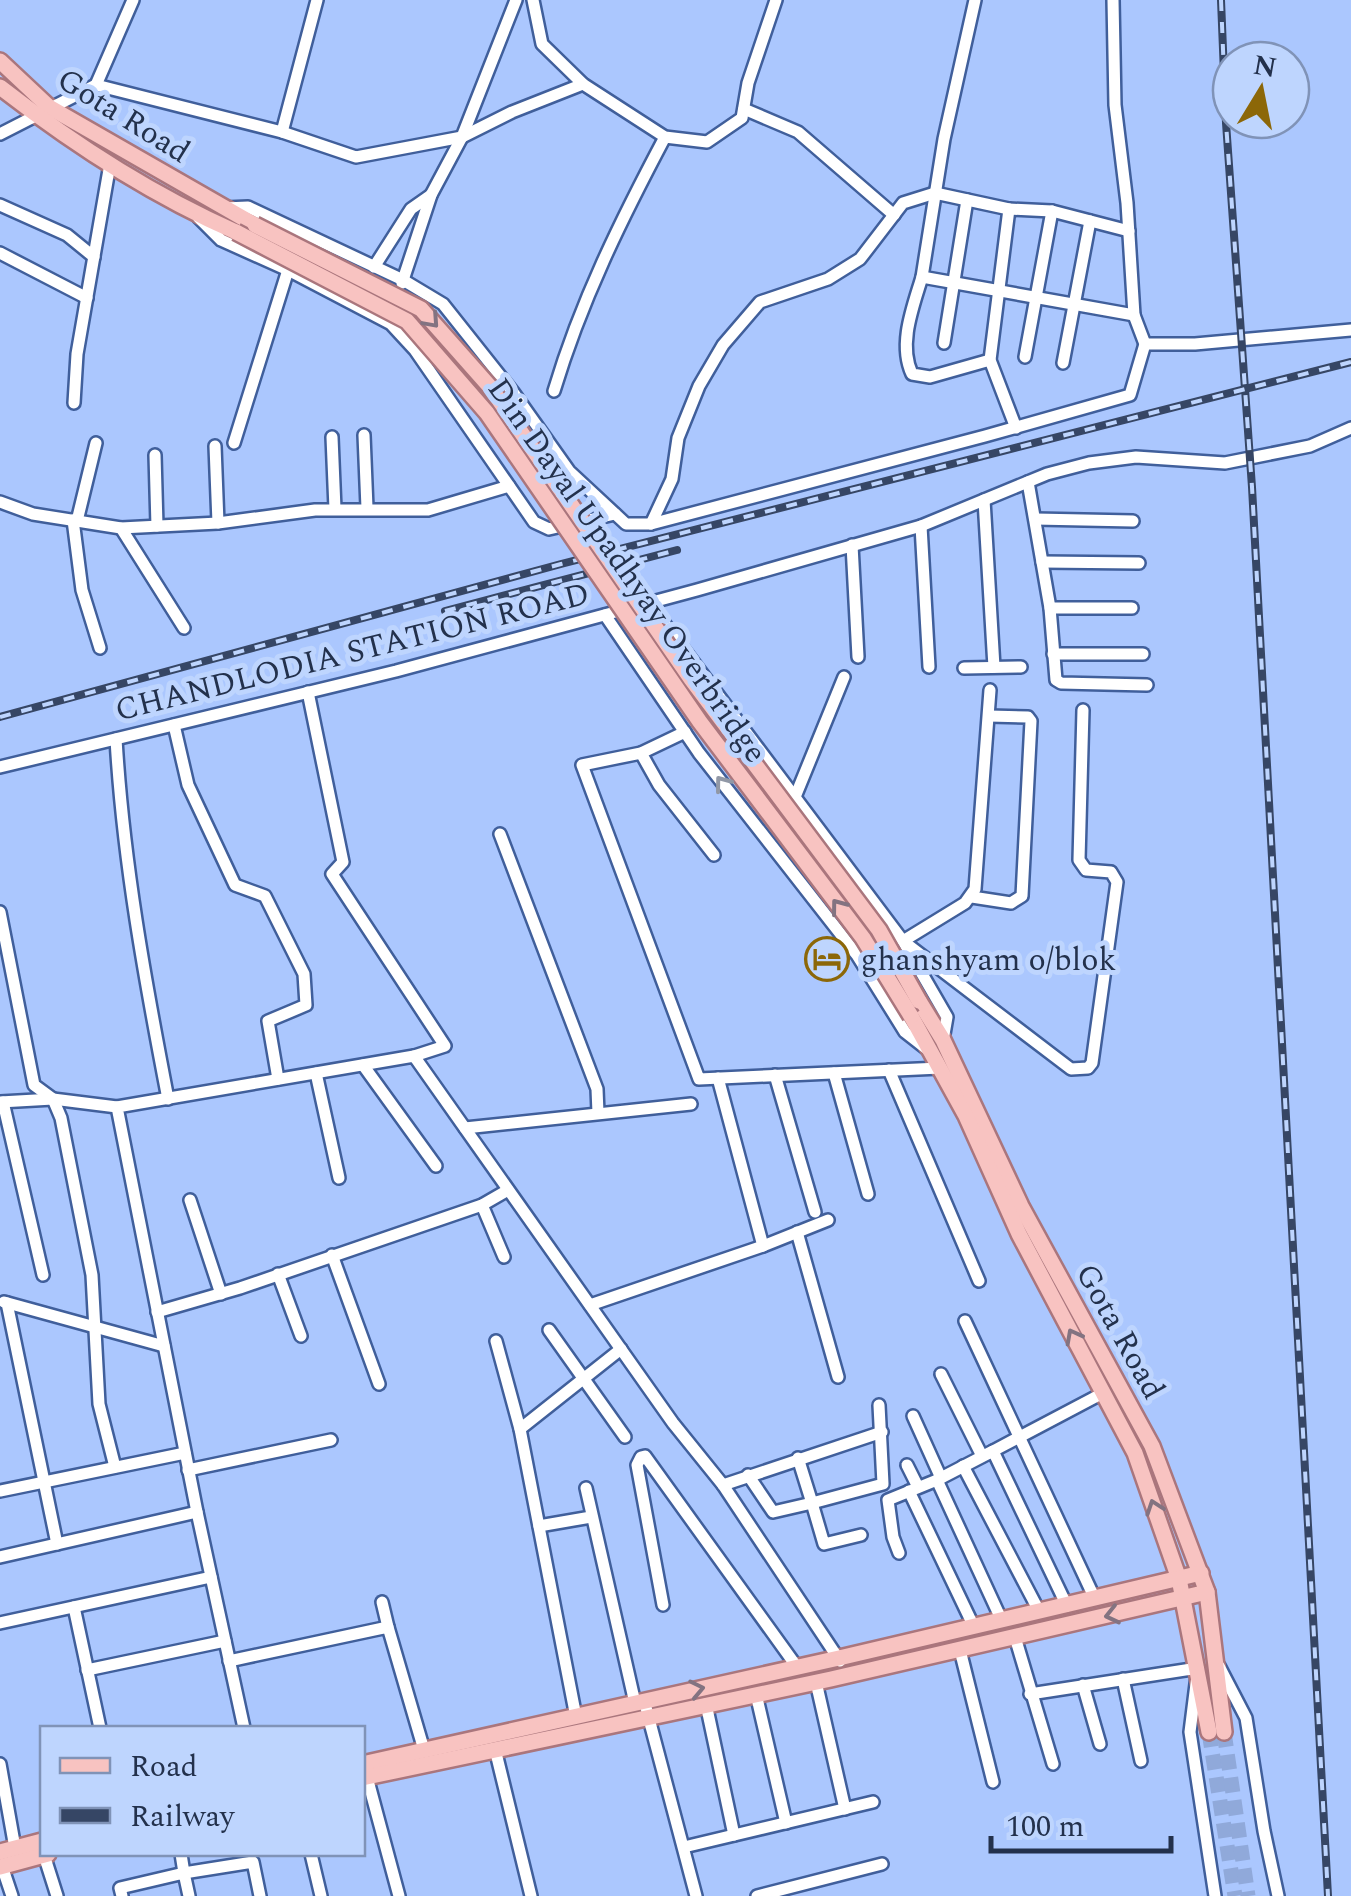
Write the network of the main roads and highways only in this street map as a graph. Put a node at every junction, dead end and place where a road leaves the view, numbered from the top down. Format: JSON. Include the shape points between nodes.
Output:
{"nodes":[{"id":1,"x":0,"y":61,"type":"edge"},
{"id":2,"x":0,"y":88,"type":"edge"},
{"id":3,"x":42,"y":111,"type":"junction"},
{"id":4,"x":225,"y":208,"type":"joint"},
{"id":5,"x":194,"y":213,"type":"joint"},
{"id":6,"x":915,"y":1009,"type":"junction"},
{"id":7,"x":937,"y":1046,"type":"junction"},
{"id":8,"x":1201,"y":1573,"type":"junction"},
{"id":9,"x":1179,"y":1579,"type":"junction"},
{"id":10,"x":1207,"y":1592,"type":"junction"},
{"id":11,"x":1183,"y":1598,"type":"junction"},
{"id":12,"x":643,"y":1706,"type":"junction"},
{"id":13,"x":365,"y":1773,"type":"edge"},
{"id":14,"x":365,"y":1773,"type":"edge"},
{"id":15,"x":40,"y":1841,"type":"edge"},
{"id":16,"x":40,"y":1855,"type":"edge"},
{"id":17,"x":4,"y":1858,"type":"edge"}],
"edges":[{"from":1,"to":3,"type":"main road","name":"Gota Road"},
{"from":2,"to":3,"type":"main road","name":"Gota Road"},
{"from":3,"to":4,"type":"main road","name":"Gota Road"},
{"from":3,"to":5,"type":"main road","name":"Gota Road","via":[[110,164]]},
{"from":4,"to":6,"type":"main road","name":"Din Dayal Upadhyay Overbridge","one_way":true,"bridge":true,"via":[[421,309],[490,386],[691,679],[879,930]]},
{"from":6,"to":5,"type":"main road","name":"Din Dayal Upadhyay Overbridge","one_way":true,"bridge":true,"via":[[700,722],[476,400],[407,322]]},
{"from":6,"to":7,"type":"main road","name":"Din Dayal Upadhyay Overbridge"},
{"from":7,"to":8,"type":"main road","name":"Gota Road","via":[[1152,1446]]},
{"from":9,"to":7,"type":"main road","name":"Gota Road","one_way":true,"via":[[1135,1453],[1019,1234],[940,1068]]},
{"from":8,"to":9,"type":"main road"},
{"from":8,"to":10,"type":"main road","name":"Gota Road"},
{"from":9,"to":11,"type":"main road","name":"Gota Road"},
{"from":12,"to":9,"type":"main road","one_way":true},
{"from":10,"to":11,"type":"main road"},
{"from":10,"to":11,"type":"main road","name":"Gota Road","via":[[1217,1732]]},
{"from":11,"to":12,"type":"main road","one_way":true,"via":[[847,1676],[706,1704]]},
{"from":12,"to":13,"type":"main road","via":[[424,1750]]},
{"from":12,"to":14,"type":"main road","via":[[494,1749]]},
{"from":15,"to":17,"type":"main road"},
{"from":16,"to":17,"type":"main road"}]}
